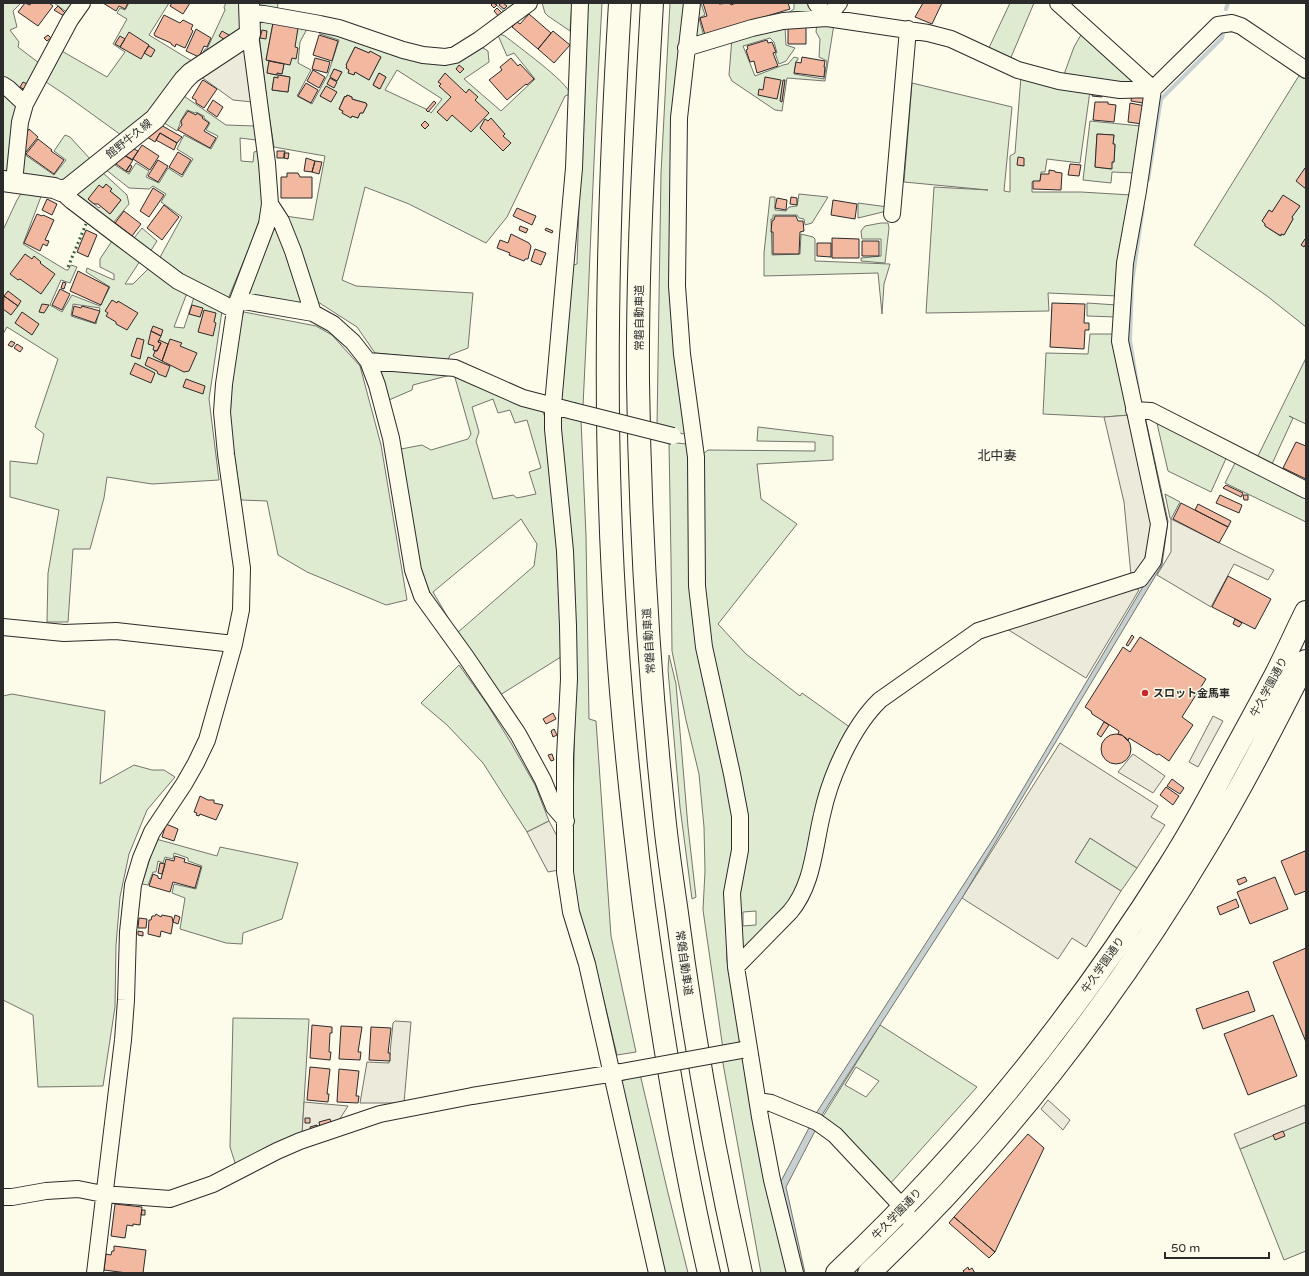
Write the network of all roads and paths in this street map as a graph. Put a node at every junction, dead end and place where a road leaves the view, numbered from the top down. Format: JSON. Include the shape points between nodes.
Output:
{"nodes":[{"id":1,"x":82,"y":3,"type":"edge"},
{"id":2,"x":528,"y":3,"type":"edge"},
{"id":3,"x":580,"y":3,"type":"edge"},
{"id":4,"x":620,"y":3,"type":"edge"},
{"id":5,"x":652,"y":3,"type":"edge"},
{"id":6,"x":692,"y":3,"type":"edge"},
{"id":7,"x":816,"y":3,"type":"edge"},
{"id":8,"x":839,"y":3,"type":"edge"},
{"id":9,"x":1058,"y":3,"type":"edge"},
{"id":10,"x":249,"y":8,"type":"edge"},
{"id":11,"x":827,"y":18,"type":"junction"},
{"id":12,"x":908,"y":29,"type":"junction"},
{"id":13,"x":250,"y":34,"type":"junction"},
{"id":14,"x":686,"y":48,"type":"junction"},
{"id":15,"x":1306,"y":70,"type":"edge"},
{"id":16,"x":3,"y":85,"type":"edge"},
{"id":17,"x":1153,"y":88,"type":"junction"},
{"id":18,"x":25,"y":104,"type":"junction"},
{"id":19,"x":8,"y":181,"type":"edge"},
{"id":20,"x":61,"y":191,"type":"junction"},
{"id":21,"x":270,"y":204,"type":"junction"},
{"id":22,"x":892,"y":214,"type":"dead end"},
{"id":23,"x":236,"y":305,"type":"junction"},
{"id":24,"x":313,"y":313,"type":"junction"},
{"id":25,"x":368,"y":361,"type":"junction"},
{"id":26,"x":553,"y":405,"type":"junction"},
{"id":27,"x":1134,"y":410,"type":"junction"},
{"id":28,"x":695,"y":443,"type":"junction"},
{"id":29,"x":1306,"y":490,"type":"edge"},
{"id":30,"x":1306,"y":612,"type":"edge"},
{"id":31,"x":3,"y":627,"type":"edge"},
{"id":32,"x":234,"y":644,"type":"junction"},
{"id":33,"x":1298,"y":649,"type":"edge"},
{"id":34,"x":1306,"y":661,"type":"edge"},
{"id":35,"x":566,"y":821,"type":"junction"},
{"id":36,"x":736,"y":967,"type":"junction"},
{"id":37,"x":746,"y":1049,"type":"junction"},
{"id":38,"x":616,"y":1073,"type":"junction"},
{"id":39,"x":758,"y":1101,"type":"junction"},
{"id":40,"x":103,"y":1194,"type":"junction"},
{"id":41,"x":3,"y":1197,"type":"edge"},
{"id":42,"x":903,"y":1209,"type":"junction"},
{"id":43,"x":916,"y":1227,"type":"junction"},
{"id":44,"x":95,"y":1273,"type":"edge"},
{"id":45,"x":657,"y":1273,"type":"edge"},
{"id":46,"x":709,"y":1273,"type":"edge"},
{"id":47,"x":741,"y":1273,"type":"edge"},
{"id":48,"x":795,"y":1273,"type":"edge"},
{"id":49,"x":837,"y":1273,"type":"edge"},
{"id":50,"x":869,"y":1273,"type":"edge"}],
"edges":[{"from":1,"to":18,"type":"street","via":[[70,20]]},
{"from":2,"to":10,"type":"street","via":[[479,40],[455,55],[445,57],[403,50],[339,28],[264,14]]},
{"from":3,"to":26,"type":"street","via":[[574,168]]},
{"from":4,"to":46,"type":"highway","via":[[612,135],[607,378],[617,652],[634,830],[654,979],[674,1104]]},
{"from":5,"to":47,"type":"highway","name":"常磐自動車道","via":[[639,261],[638,380],[649,655],[665,826],[684,972],[704,1095]]},
{"from":6,"to":14,"type":"street"},
{"from":7,"to":11,"type":"street"},
{"from":8,"to":11,"type":"street"},
{"from":9,"to":17,"type":"street"},
{"from":10,"to":13,"type":"main road"},
{"from":11,"to":12,"type":"street"},
{"from":11,"to":14,"type":"street","via":[[752,28]]},
{"from":12,"to":17,"type":"street","via":[[951,39],[1018,70],[1059,81],[1120,90]]},
{"from":12,"to":22,"type":"street"},
{"from":13,"to":20,"type":"main road","name":"館野牛久線","via":[[191,73],[154,118],[69,188]]},
{"from":13,"to":21,"type":"street"},
{"from":14,"to":28,"type":"street","via":[[679,118],[677,286],[686,393]]},
{"from":15,"to":17,"type":"street","via":[[1240,26],[1218,25]]},
{"from":16,"to":18,"type":"street"},
{"from":17,"to":27,"type":"street","via":[[1125,263],[1120,341]]},
{"from":18,"to":19,"type":"street"},
{"from":19,"to":20,"type":"main road"},
{"from":20,"to":23,"type":"street","via":[[178,281]]},
{"from":21,"to":23,"type":"street","via":[[266,224]]},
{"from":21,"to":24,"type":"street","via":[[286,233]]},
{"from":23,"to":24,"type":"street"},
{"from":23,"to":32,"type":"street","via":[[222,412],[242,568],[241,610]]},
{"from":24,"to":25,"type":"street","via":[[333,324],[353,342]]},
{"from":25,"to":26,"type":"street","via":[[455,368],[524,398]]},
{"from":25,"to":35,"type":"street","via":[[391,438],[413,570],[422,596],[518,734],[543,780],[554,807]]},
{"from":26,"to":28,"type":"street","bridge":true},
{"from":26,"to":35,"type":"street","via":[[565,551],[568,626]]},
{"from":27,"to":29,"type":"street","via":[[1151,411]]},
{"from":27,"to":36,"type":"street","via":[[1159,524],[1153,561],[1140,579],[978,631],[871,708],[848,745],[827,792],[811,872],[798,903]]},
{"from":28,"to":36,"type":"street","via":[[697,586],[704,647],[740,816],[740,850],[732,893]]},
{"from":30,"to":33,"type":"highway","name":"牛久学園通り"},
{"from":31,"to":32,"type":"street","via":[[64,633],[116,631]]},
{"from":32,"to":40,"type":"street","via":[[207,740],[184,784],[152,832],[133,885],[123,1040]]},
{"from":33,"to":42,"type":"highway","name":"牛久学園通り","via":[[1274,678],[1189,835],[1098,974],[1037,1054]]},
{"from":34,"to":43,"type":"highway","name":"牛久学園通り","via":[[1207,844],[1116,986],[1029,1098]]},
{"from":35,"to":38,"type":"street","via":[[566,872],[571,912]]},
{"from":36,"to":37,"type":"street"},
{"from":37,"to":38,"type":"street","bridge":true},
{"from":37,"to":39,"type":"street"},
{"from":38,"to":40,"type":"street","via":[[457,1099],[368,1117],[300,1141],[213,1184],[170,1199]]},
{"from":38,"to":45,"type":"street"},
{"from":39,"to":42,"type":"street","via":[[771,1103],[817,1122],[835,1135]]},
{"from":39,"to":48,"type":"street","via":[[772,1180]]},
{"from":40,"to":41,"type":"street","via":[[78,1189]]},
{"from":40,"to":44,"type":"street"},
{"from":42,"to":43,"type":"street"},
{"from":42,"to":49,"type":"highway","name":"牛久学園通り"},
{"from":43,"to":50,"type":"highway","name":"牛久学園通り"}]}
